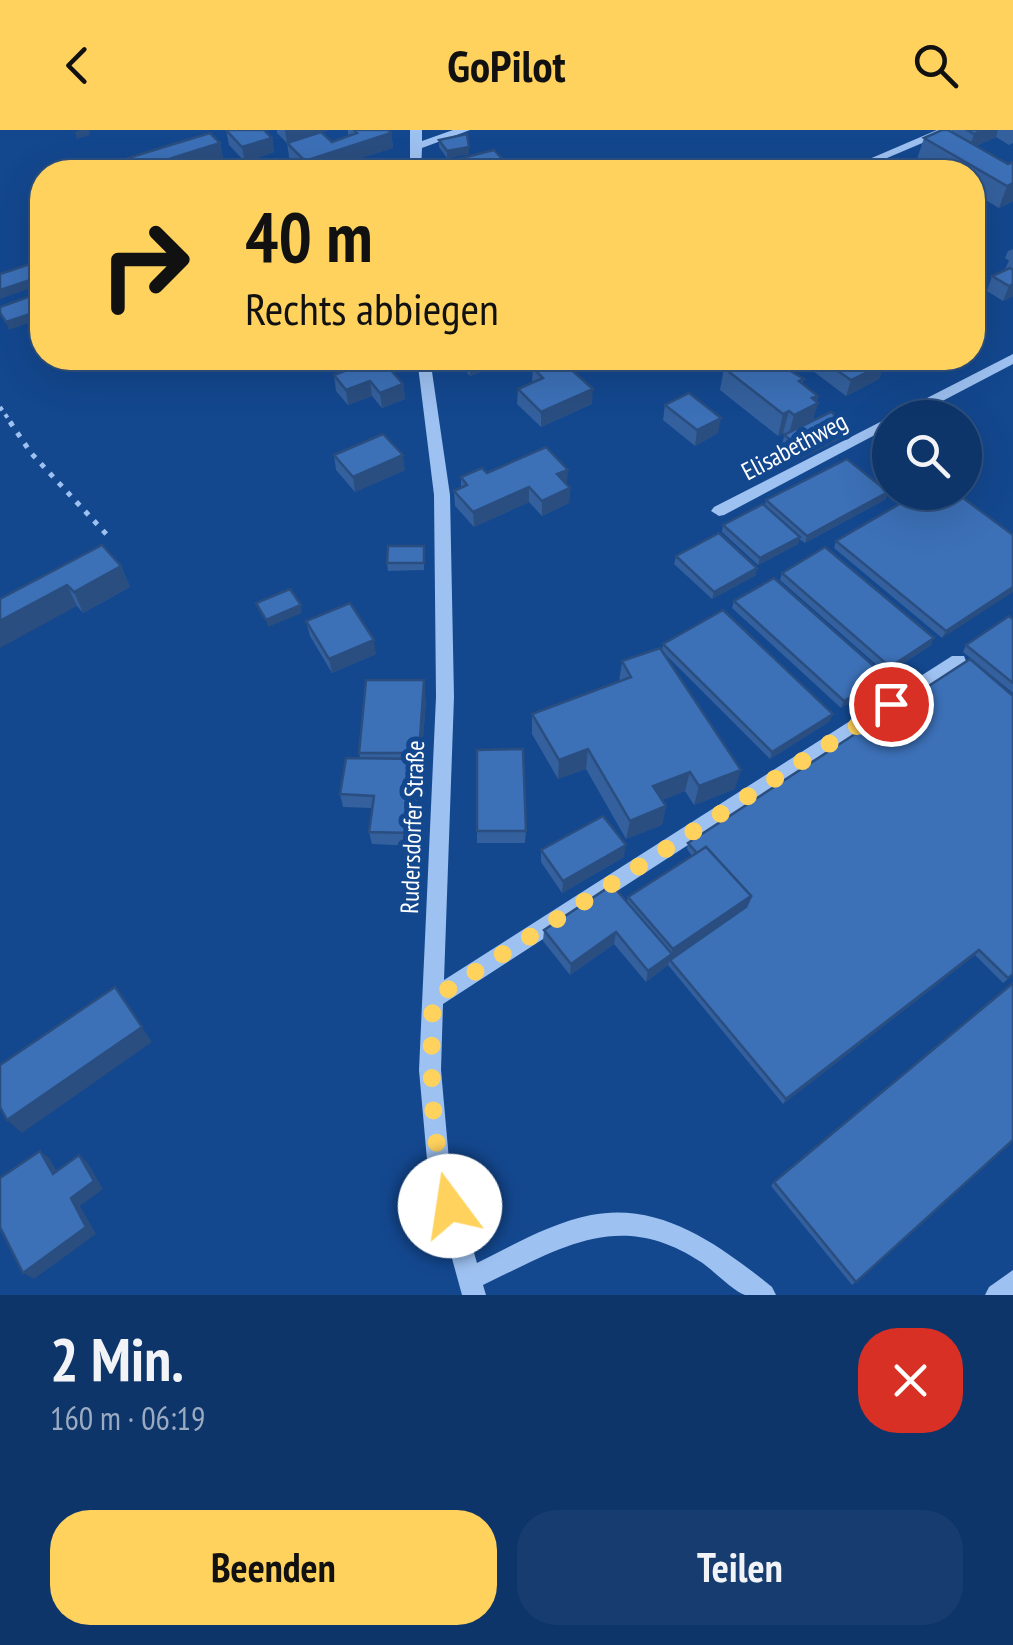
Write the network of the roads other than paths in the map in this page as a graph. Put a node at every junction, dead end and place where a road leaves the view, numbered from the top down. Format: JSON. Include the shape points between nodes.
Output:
{"nodes":[{"id":1,"x":416,"y":130,"type":"edge"},
{"id":2,"x":464,"y":130,"type":"edge"},
{"id":3,"x":947,"y":130,"type":"edge"},
{"id":4,"x":418,"y":146,"type":"junction"},
{"id":5,"x":417,"y":160,"type":"edge"},
{"id":6,"x":874,"y":160,"type":"edge"},
{"id":7,"x":1013,"y":358,"type":"edge"},
{"id":8,"x":425,"y":370,"type":"edge"},
{"id":9,"x":932,"y":400,"type":"edge"},
{"id":10,"x":872,"y":431,"type":"edge"},
{"id":11,"x":719,"y":511,"type":"dead end"},
{"id":12,"x":958,"y":661,"type":"edge"},
{"id":13,"x":433,"y":999,"type":"junction"},
{"id":14,"x":1013,"y":1282,"type":"edge"},
{"id":15,"x":473,"y":1287,"type":"edge"},
{"id":16,"x":764,"y":1295,"type":"edge"},
{"id":17,"x":997,"y":1295,"type":"edge"}],
"edges":[{"from":1,"to":4,"type":"street"},
{"from":2,"to":4,"type":"street"},
{"from":3,"to":6,"type":"street"},
{"from":4,"to":5,"type":"street"},
{"from":7,"to":9,"type":"street"},
{"from":8,"to":13,"type":"street","name":"Rudersdorfer Straße","via":[[442,495],[445,660]]},
{"from":10,"to":11,"type":"street","name":"Elisabethweg"},
{"from":12,"to":13,"type":"street"},
{"from":13,"to":15,"type":"street","name":"Rudersdorfer Straße","via":[[430,1070],[439,1170]]},
{"from":14,"to":17,"type":"street"},
{"from":15,"to":16,"type":"street","via":[[592,1226],[631,1223],[677,1234]]}]}
